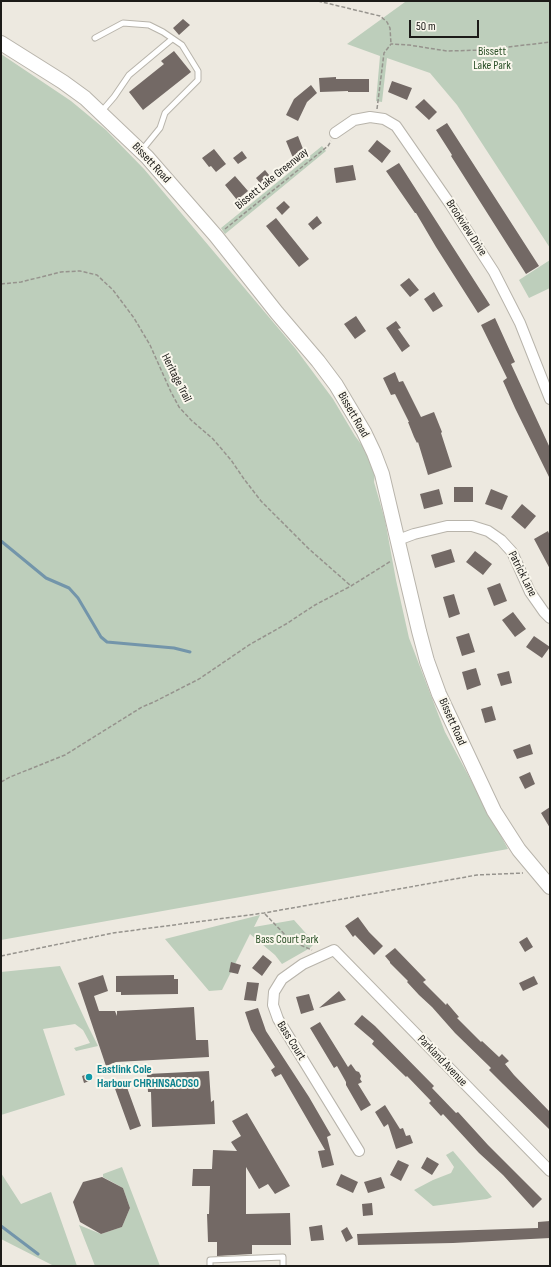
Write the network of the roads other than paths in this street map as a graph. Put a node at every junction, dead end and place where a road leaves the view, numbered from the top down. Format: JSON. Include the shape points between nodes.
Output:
{"nodes":[{"id":1,"x":95,"y":38,"type":"dead end"},
{"id":2,"x":172,"y":39,"type":"junction"},
{"id":3,"x":1,"y":44,"type":"edge"},
{"id":4,"x":101,"y":113,"type":"junction"},
{"id":5,"x":335,"y":133,"type":"road end"},
{"id":6,"x":141,"y":151,"type":"junction"},
{"id":7,"x":550,"y":398,"type":"edge"},
{"id":8,"x":398,"y":540,"type":"junction"},
{"id":9,"x":550,"y":618,"type":"edge"},
{"id":10,"x":550,"y":887,"type":"edge"},
{"id":11,"x":334,"y":950,"type":"joint"},
{"id":12,"x":359,"y":1151,"type":"dead end"},
{"id":13,"x":550,"y":1171,"type":"edge"},
{"id":14,"x":210,"y":1266,"type":"edge"},
{"id":15,"x":283,"y":1266,"type":"edge"}],
"edges":[{"from":1,"to":2,"type":"lane","via":[[123,22],[149,25]]},
{"from":2,"to":4,"type":"lane","via":[[129,75]]},
{"from":2,"to":6,"type":"lane","via":[[182,46],[198,70],[198,80],[165,113],[160,128]]},
{"from":3,"to":4,"type":"main road","name":"Bissett Road","via":[[63,82]]},
{"from":4,"to":6,"type":"main road","name":"Bissett Road"},
{"from":5,"to":7,"type":"street","name":"Brookview Drive","via":[[354,120],[376,117],[388,120],[396,126],[494,272],[517,317]]},
{"from":6,"to":8,"type":"main road","name":"Bissett Road","via":[[216,236],[336,385],[374,453],[382,474]]},
{"from":8,"to":9,"type":"street","name":"Patrick Lane","via":[[447,526],[472,526],[488,531],[512,552],[530,592]]},
{"from":8,"to":10,"type":"main road","name":"Bissett Road","via":[[427,661],[439,694],[494,811],[519,850]]},
{"from":11,"to":12,"type":"street","name":"Bass Court","via":[[303,964],[282,979],[272,1001],[280,1023]]},
{"from":11,"to":13,"type":"street","name":"Parkland Avenue"},
{"from":14,"to":15,"type":"lane","via":[[210,1260],[283,1257]]}]}
